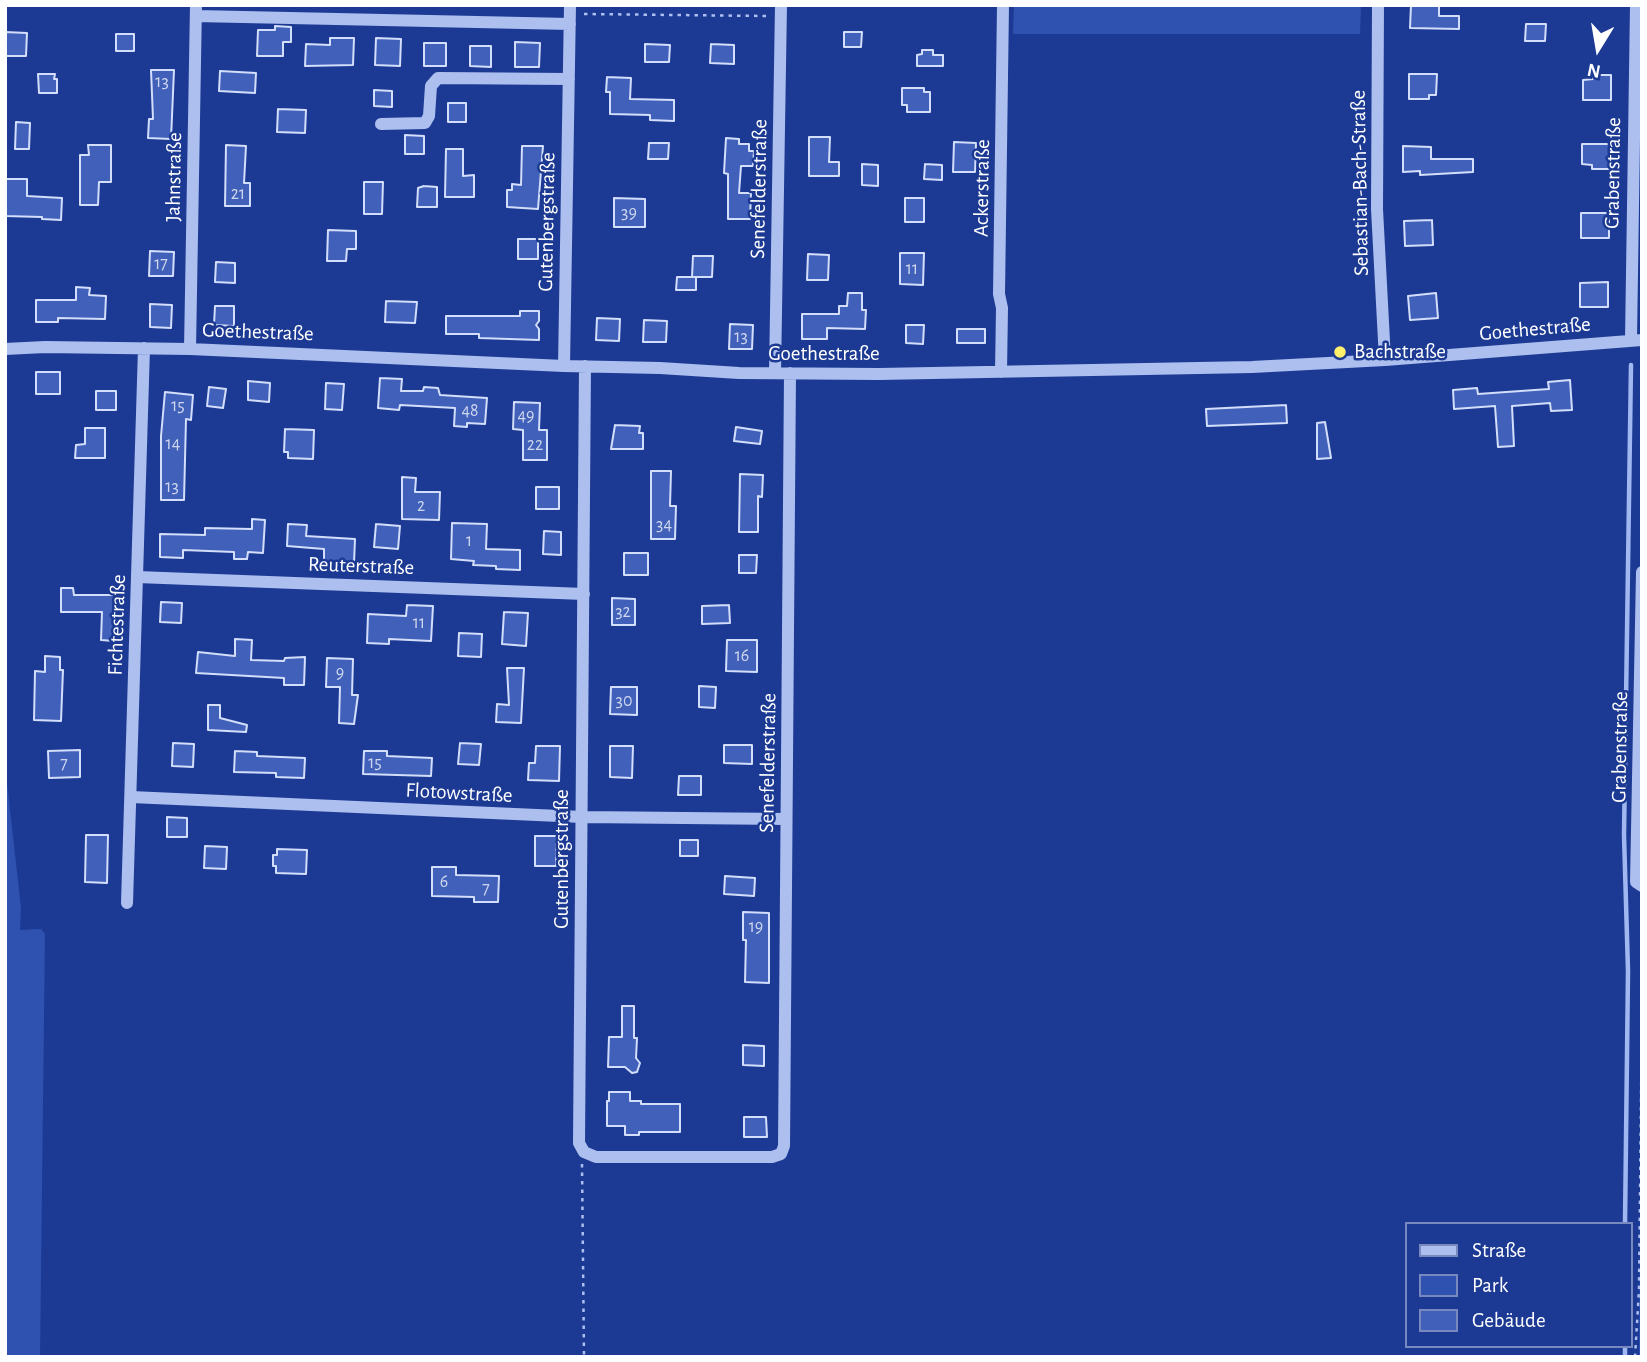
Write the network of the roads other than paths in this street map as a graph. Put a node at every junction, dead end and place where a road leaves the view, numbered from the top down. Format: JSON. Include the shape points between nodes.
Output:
{"nodes":[{"id":1,"x":1003,"y":5,"type":"edge"},
{"id":2,"x":1378,"y":5,"type":"edge"},
{"id":3,"x":1636,"y":5,"type":"edge"},
{"id":4,"x":196,"y":11,"type":"edge"},
{"id":5,"x":780,"y":11,"type":"edge"},
{"id":6,"x":570,"y":14,"type":"edge"},
{"id":7,"x":569,"y":79,"type":"junction"},
{"id":8,"x":381,"y":124,"type":"dead end"},
{"id":9,"x":1636,"y":340,"type":"edge"},
{"id":10,"x":144,"y":348,"type":"junction"},
{"id":11,"x":5,"y":349,"type":"edge"},
{"id":12,"x":190,"y":349,"type":"junction"},
{"id":13,"x":1385,"y":360,"type":"junction"},
{"id":14,"x":564,"y":366,"type":"junction"},
{"id":15,"x":585,"y":366,"type":"junction"},
{"id":16,"x":1001,"y":372,"type":"junction"},
{"id":17,"x":775,"y":373,"type":"junction"},
{"id":18,"x":790,"y":373,"type":"junction"},
{"id":19,"x":1642,"y":572,"type":"edge"},
{"id":20,"x":137,"y":577,"type":"junction"},
{"id":21,"x":584,"y":594,"type":"junction"},
{"id":22,"x":131,"y":797,"type":"junction"},
{"id":23,"x":582,"y":817,"type":"junction"},
{"id":24,"x":786,"y":819,"type":"junction"},
{"id":25,"x":1639,"y":884,"type":"edge"},
{"id":26,"x":127,"y":903,"type":"dead end"},
{"id":27,"x":781,"y":1154,"type":"joint"}],
"edges":[{"from":1,"to":16,"type":"street","name":"Ackerstraße"},
{"from":2,"to":13,"type":"street","name":"Sebastian-Bach-Straße","via":[[1377,209]]},
{"from":3,"to":9,"type":"street","name":"Grabenstraße"},
{"from":4,"to":6,"type":"street"},
{"from":4,"to":12,"type":"street","name":"Jahnstraße"},
{"from":5,"to":17,"type":"street","name":"Senefelderstraße"},
{"from":6,"to":7,"type":"street","name":"Gutenbergstraße"},
{"from":7,"to":8,"type":"street","via":[[438,79],[431,86],[425,123]]},
{"from":7,"to":14,"type":"street","name":"Gutenbergstraße"},
{"from":9,"to":13,"type":"street","name":"Goethestraße"},
{"from":10,"to":11,"type":"street","name":"Goethestraße"},
{"from":10,"to":12,"type":"street","name":"Goethestraße"},
{"from":10,"to":20,"type":"street","name":"Fichtestraße"},
{"from":12,"to":14,"type":"street","name":"Goethestraße"},
{"from":13,"to":16,"type":"street","name":"Goethestraße","via":[[1252,368]]},
{"from":14,"to":15,"type":"street","name":"Goethestraße"},
{"from":15,"to":17,"type":"street","name":"Goethestraße"},
{"from":15,"to":21,"type":"street","name":"Gutenbergstraße"},
{"from":16,"to":18,"type":"street","name":"Goethestraße"},
{"from":17,"to":18,"type":"street","name":"Goethestraße"},
{"from":18,"to":24,"type":"street","name":"Senefelderstraße"},
{"from":19,"to":25,"type":"street","name":"Grabenstraße"},
{"from":20,"to":21,"type":"street","name":"Reuterstraße"},
{"from":20,"to":22,"type":"street","name":"Fichtestraße"},
{"from":21,"to":23,"type":"street","name":"Gutenbergstraße"},
{"from":22,"to":23,"type":"street","name":"Flotowstraße"},
{"from":22,"to":26,"type":"street","name":"Fichtestraße"},
{"from":23,"to":24,"type":"street","name":"Flotowstraße"},
{"from":23,"to":27,"type":"street","name":"Gutenbergstraße","via":[[579,1143],[584,1152],[596,1157]]},
{"from":24,"to":27,"type":"street","name":"Senefelderstraße"}]}
